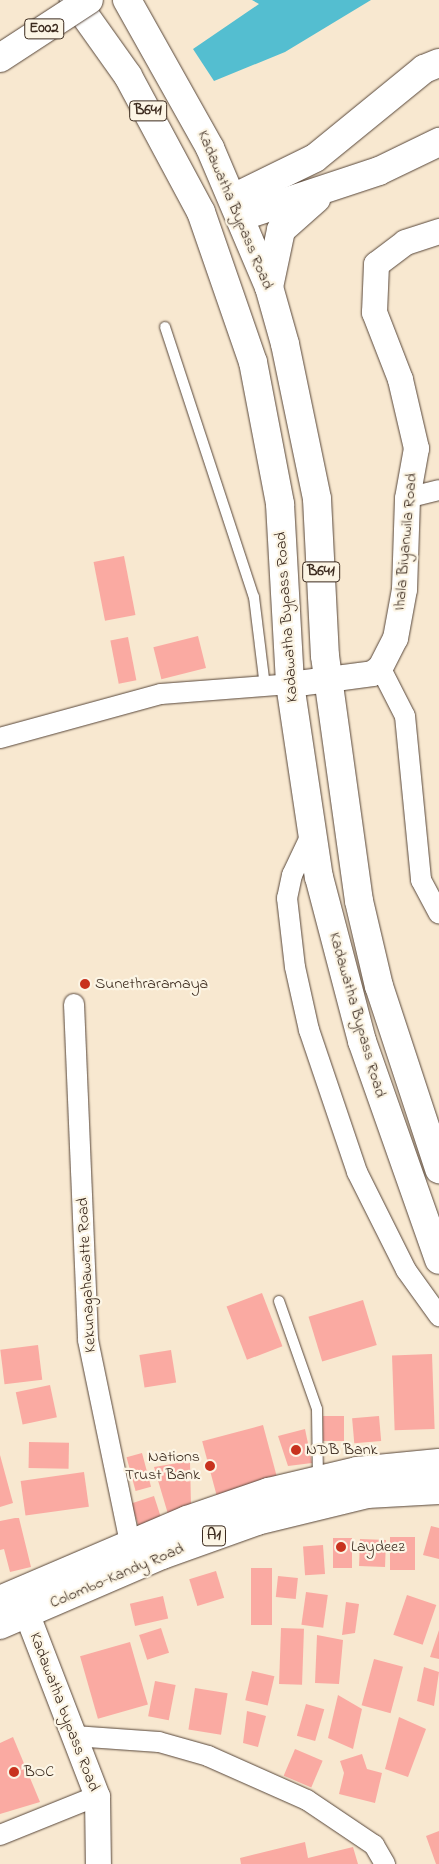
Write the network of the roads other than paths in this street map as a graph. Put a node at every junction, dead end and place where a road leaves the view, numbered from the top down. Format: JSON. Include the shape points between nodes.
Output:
{"nodes":[{"id":1,"x":74,"y":0,"type":"edge"},
{"id":2,"x":89,"y":0,"type":"edge"},
{"id":3,"x":127,"y":0,"type":"edge"},
{"id":4,"x":0,"y":58,"type":"edge"},
{"id":5,"x":439,"y":63,"type":"edge"},
{"id":6,"x":439,"y":142,"type":"edge"},
{"id":7,"x":325,"y":192,"type":"junction"},
{"id":8,"x":236,"y":208,"type":"junction"},
{"id":9,"x":204,"y":221,"type":"junction"},
{"id":10,"x":439,"y":231,"type":"edge"},
{"id":11,"x":269,"y":287,"type":"junction"},
{"id":12,"x":165,"y":327,"type":"dead end"},
{"id":13,"x":439,"y":490,"type":"edge"},
{"id":14,"x":407,"y":498,"type":"junction"},
{"id":15,"x":380,"y":667,"type":"junction"},
{"id":16,"x":328,"y":680,"type":"junction"},
{"id":17,"x":277,"y":685,"type":"junction"},
{"id":18,"x":0,"y":738,"type":"edge"},
{"id":19,"x":312,"y":835,"type":"junction"},
{"id":20,"x":430,"y":878,"type":"edge"},
{"id":21,"x":439,"y":914,"type":"edge"},
{"id":22,"x":74,"y":1004,"type":"dead end"},
{"id":23,"x":439,"y":1169,"type":"edge"},
{"id":24,"x":439,"y":1260,"type":"edge"},
{"id":25,"x":279,"y":1301,"type":"dead end"},
{"id":26,"x":439,"y":1316,"type":"edge"},
{"id":27,"x":439,"y":1463,"type":"edge"},
{"id":28,"x":318,"y":1480,"type":"junction"},
{"id":29,"x":439,"y":1490,"type":"edge"},
{"id":30,"x":130,"y":1543,"type":"junction"},
{"id":31,"x":15,"y":1602,"type":"edge"},
{"id":32,"x":0,"y":1625,"type":"edge"},
{"id":33,"x":74,"y":1736,"type":"junction"},
{"id":34,"x":97,"y":1796,"type":"junction"},
{"id":35,"x":0,"y":1835,"type":"edge"},
{"id":36,"x":96,"y":1863,"type":"edge"},
{"id":37,"x":385,"y":1864,"type":"edge"}],
"edges":[{"from":1,"to":9,"type":"main road","name":"Kadawatha Bypass Road","number":"B641","via":[[128,76]]},
{"from":2,"to":4,"type":"main road","number":"E002","bridge":true},
{"from":3,"to":8,"type":"main road","name":"Kadawatha Bypass Road","number":"B641","via":[[193,115]]},
{"from":5,"to":8,"type":"main road","via":[[424,69],[315,158]]},
{"from":6,"to":7,"type":"main road"},
{"from":7,"to":8,"type":"main road"},
{"from":7,"to":11,"type":"main road","via":[[281,230]]},
{"from":8,"to":9,"type":"main road"},
{"from":8,"to":11,"type":"main road","name":"Kadawatha Bypass Road","number":"B641"},
{"from":9,"to":17,"type":"main road","name":"Kadawatha Bypass Road","number":"B641","via":[[240,320],[267,426],[281,514]]},
{"from":10,"to":14,"type":"street","name":"Ihala Biyanwila Road","via":[[405,242],[376,264],[374,312],[400,379],[416,448]]},
{"from":11,"to":16,"type":"main road","name":"Kadawatha Bypass Road","number":"B641","via":[[310,452]]},
{"from":12,"to":17,"type":"lane","via":[[254,597]]},
{"from":13,"to":14,"type":"street"},
{"from":14,"to":15,"type":"street","name":"Ihala Biyanwila Road","via":[[399,621]]},
{"from":15,"to":16,"type":"street","via":[[361,676]]},
{"from":15,"to":20,"type":"street","via":[[405,716]]},
{"from":16,"to":17,"type":"street"},
{"from":16,"to":23,"type":"main road","name":"Kadawatha Bypass Road","number":"B641","via":[[368,940],[406,1077]]},
{"from":17,"to":18,"type":"street","via":[[161,694]]},
{"from":17,"to":19,"type":"main road","name":"Kadawatha Bypass Road","number":"B641"},
{"from":19,"to":24,"type":"main road","name":"Kadawatha Bypass Road","number":"B641","via":[[362,1041]]},
{"from":19,"to":26,"type":"street","via":[[292,875],[288,898],[295,968],[310,1030],[357,1172],[406,1270]]},
{"from":20,"to":21,"type":"street"},
{"from":22,"to":30,"type":"street","name":"Kekunagahawatte Road","via":[[88,1340]]},
{"from":25,"to":28,"type":"lane","via":[[317,1408]]},
{"from":27,"to":28,"type":"main road","name":"Colombo-Kandy Road","number":"A1"},
{"from":28,"to":30,"type":"main road","name":"Colombo-Kandy Road","number":"A1","via":[[246,1499]]},
{"from":29,"to":31,"type":"main road","name":"Colombo-Kandy Road","number":"A1","via":[[368,1494],[257,1520],[162,1555]]},
{"from":30,"to":31,"type":"main road","name":"Colombo-Kandy Road","number":"A1"},
{"from":31,"to":32,"type":"main road","name":"Colombo-Kandy Road","number":"A1"},
{"from":31,"to":33,"type":"street","name":"Kadawatha bypass Road"},
{"from":33,"to":34,"type":"street","name":"Kadawatha bypass Road"},
{"from":33,"to":37,"type":"street","via":[[159,1742],[208,1756],[307,1800],[374,1845]]},
{"from":34,"to":35,"type":"street"},
{"from":34,"to":36,"type":"street","name":"Kadawatha bypass Road"}]}
